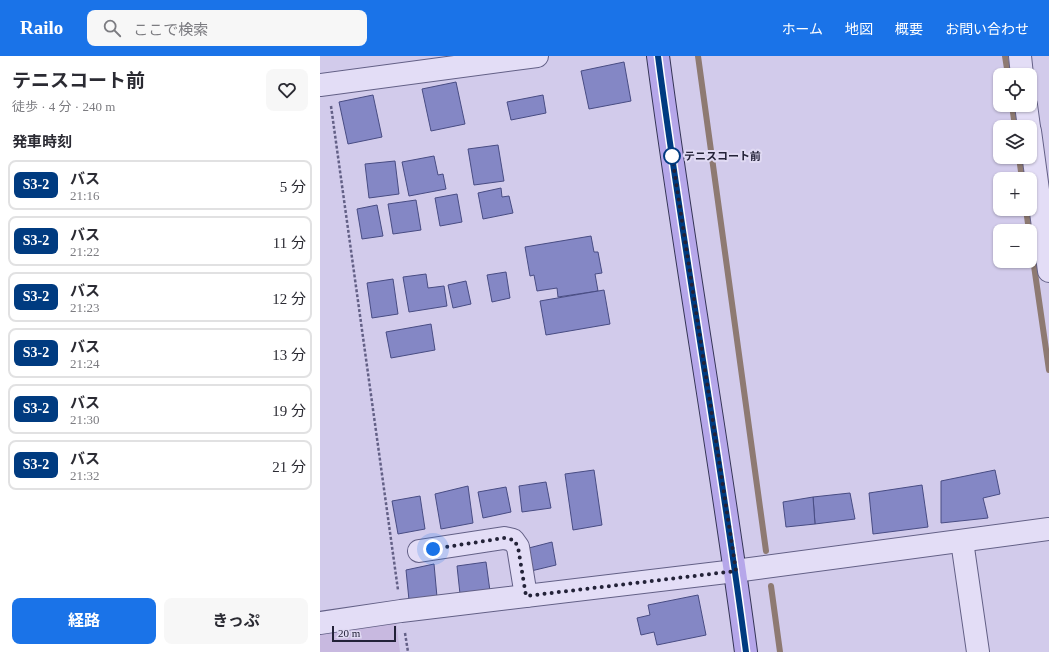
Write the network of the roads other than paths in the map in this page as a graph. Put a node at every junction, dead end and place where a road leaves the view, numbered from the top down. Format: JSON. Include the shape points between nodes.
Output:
{"nodes":[{"id":1,"x":537,"y":56,"type":"edge"},
{"id":2,"x":658,"y":56,"type":"edge"},
{"id":3,"x":1020,"y":56,"type":"edge"},
{"id":4,"x":418,"y":63,"type":"edge"},
{"id":5,"x":1021,"y":68,"type":"edge"},
{"id":6,"x":324,"y":84,"type":"edge"},
{"id":7,"x":1034,"y":164,"type":"edge"},
{"id":8,"x":1049,"y":271,"type":"edge"},
{"id":9,"x":1049,"y":529,"type":"edge"},
{"id":10,"x":962,"y":541,"type":"junction"},
{"id":11,"x":419,"y":551,"type":"dead end"},
{"id":12,"x":736,"y":571,"type":"junction"},
{"id":13,"x":526,"y":596,"type":"junction"},
{"id":14,"x":320,"y":623,"type":"edge"},
{"id":15,"x":746,"y":652,"type":"edge"},
{"id":16,"x":978,"y":652,"type":"edge"}],
"edges":[{"from":1,"to":4,"type":"street"},
{"from":2,"to":12,"type":"main road","via":[[680,220]]},
{"from":3,"to":5,"type":"street"},
{"from":4,"to":6,"type":"street"},
{"from":7,"to":8,"type":"street"},
{"from":9,"to":10,"type":"street"},
{"from":10,"to":12,"type":"street"},
{"from":10,"to":16,"type":"street"},
{"from":11,"to":13,"type":"street","via":[[504,538],[514,540],[518,547]]},
{"from":12,"to":13,"type":"street"},
{"from":12,"to":15,"type":"main road"},
{"from":13,"to":14,"type":"street"}]}
